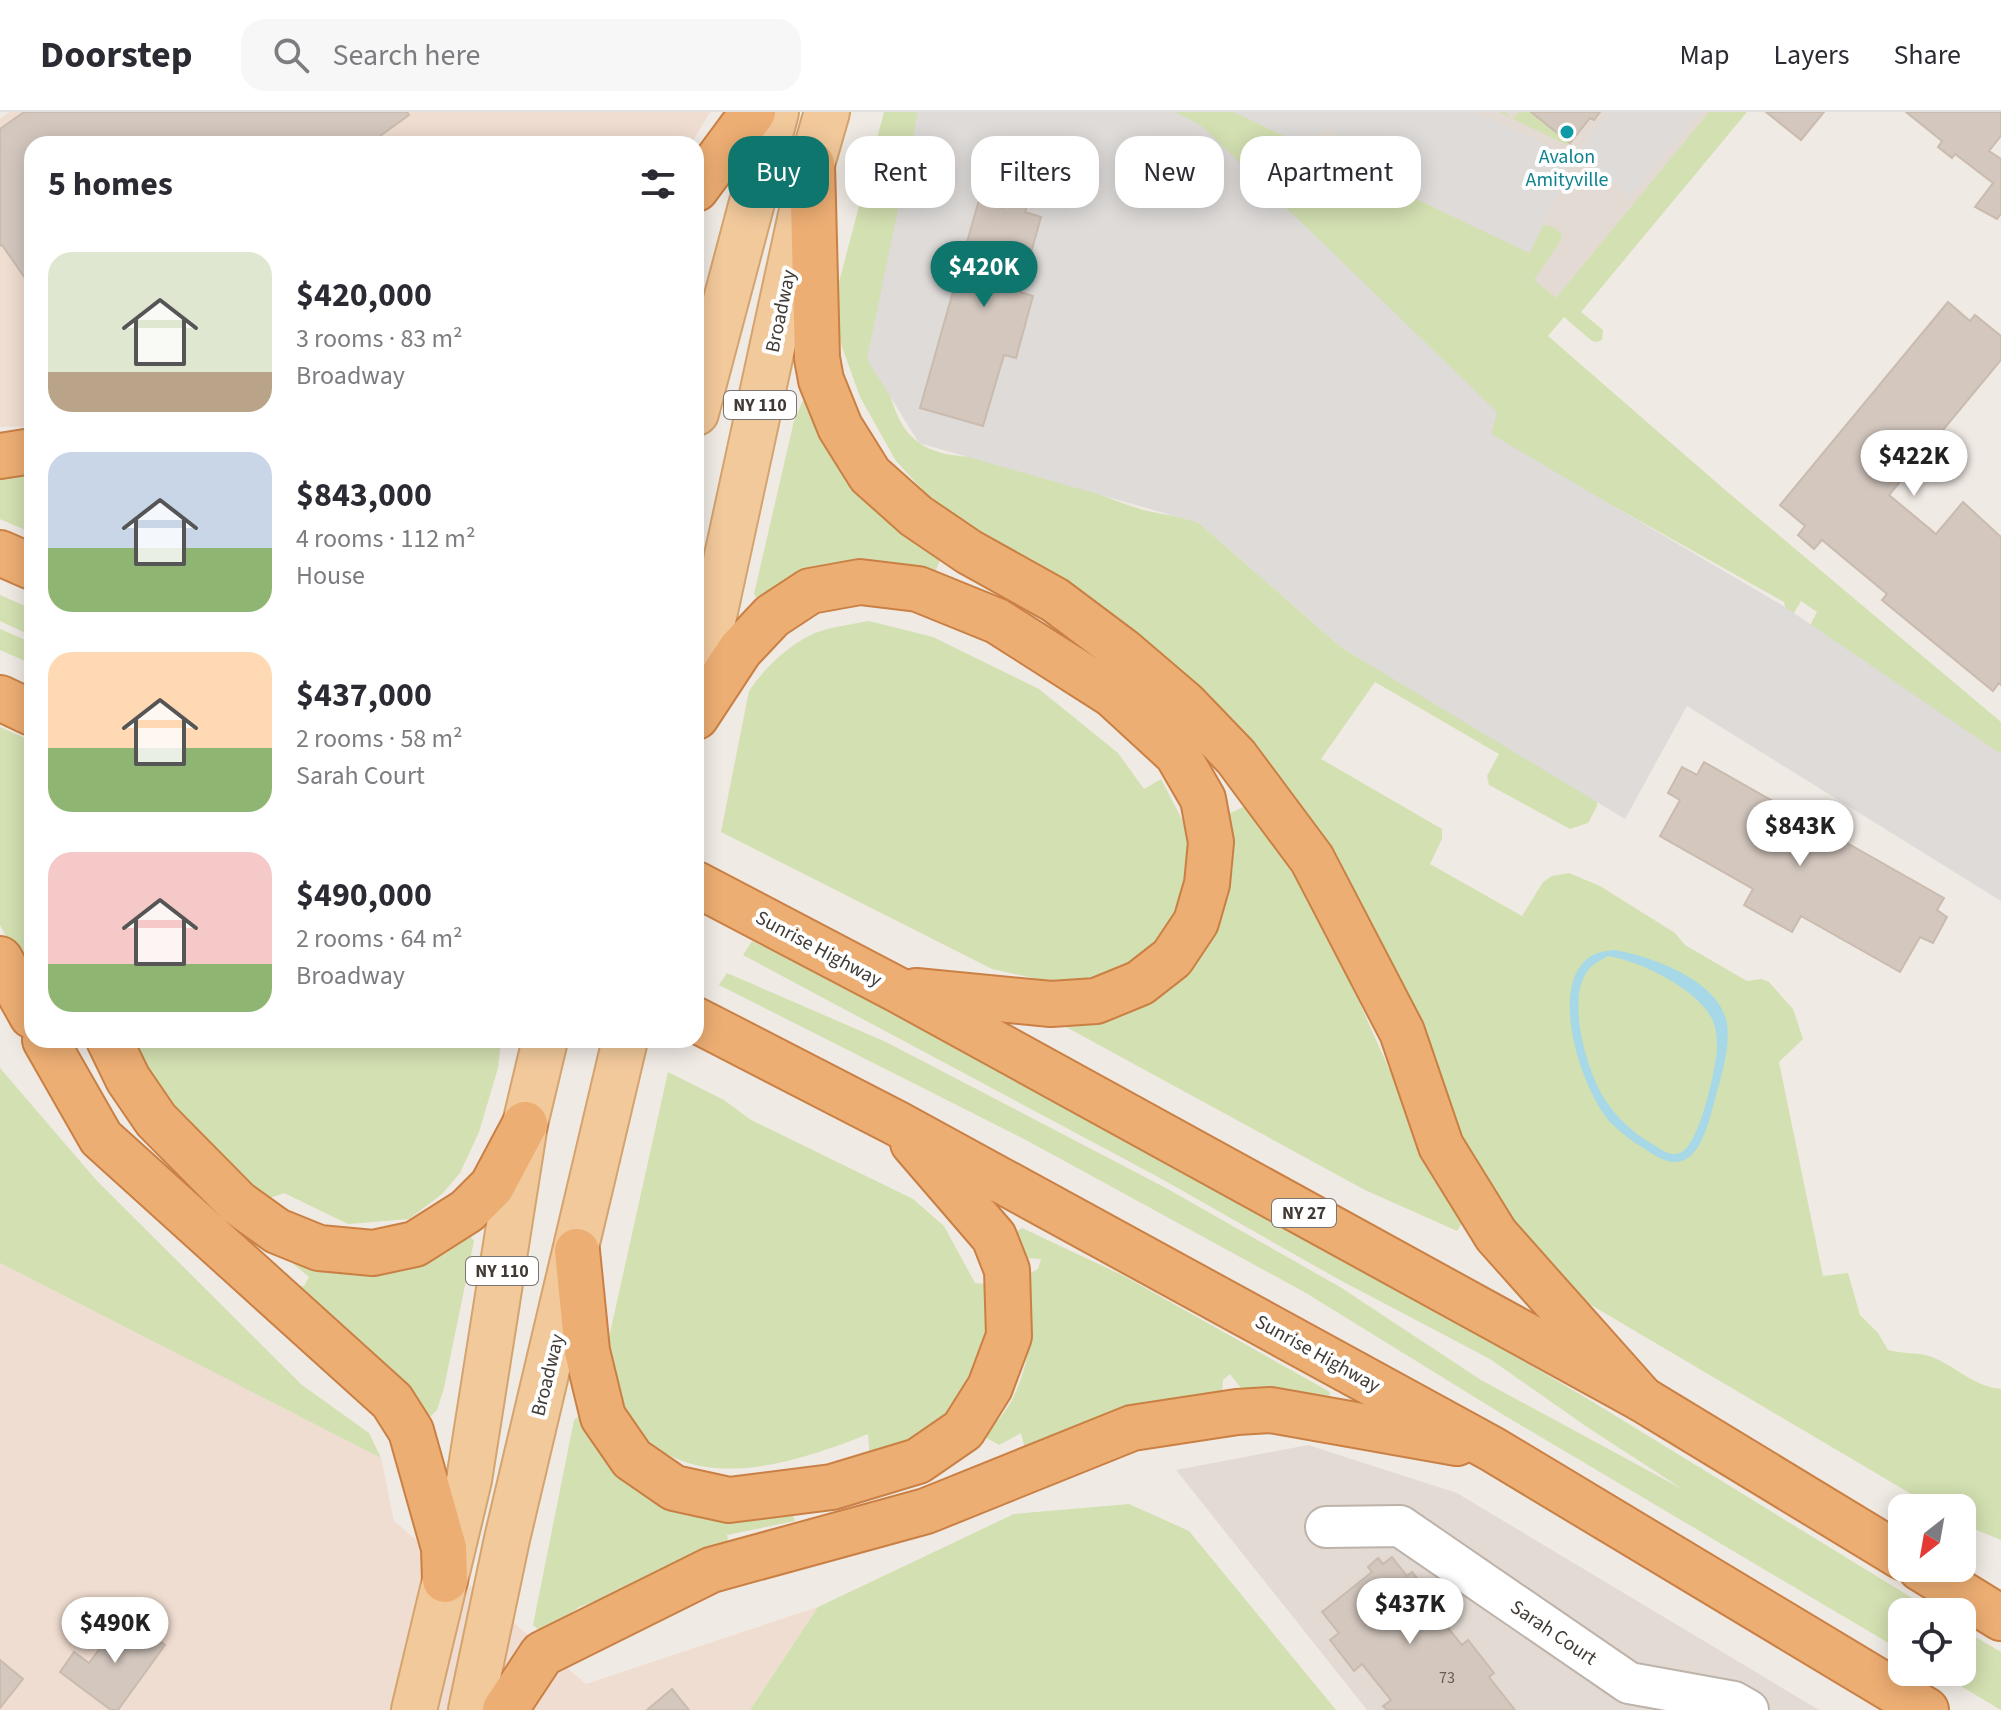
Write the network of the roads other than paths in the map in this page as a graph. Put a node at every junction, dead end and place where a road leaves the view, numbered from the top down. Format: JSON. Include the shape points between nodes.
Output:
{"nodes":[{"id":1,"x":753,"y":112,"type":"edge"},
{"id":2,"x":776,"y":112,"type":"edge"},
{"id":3,"x":827,"y":112,"type":"edge"},
{"id":4,"x":820,"y":136,"type":"edge"},
{"id":5,"x":704,"y":178,"type":"edge"},
{"id":6,"x":802,"y":208,"type":"edge"},
{"id":7,"x":814,"y":208,"type":"edge"},
{"id":8,"x":704,"y":383,"type":"edge"},
{"id":9,"x":24,"y":452,"type":"edge"},
{"id":10,"x":0,"y":456,"type":"edge"},
{"id":11,"x":0,"y":553,"type":"edge"},
{"id":12,"x":24,"y":564,"type":"edge"},
{"id":13,"x":704,"y":662,"type":"edge"},
{"id":14,"x":0,"y":698,"type":"edge"},
{"id":15,"x":704,"y":705,"type":"edge"},
{"id":16,"x":24,"y":709,"type":"edge"},
{"id":17,"x":704,"y":888,"type":"edge"},
{"id":18,"x":0,"y":959,"type":"edge"},
{"id":19,"x":898,"y":990,"type":"junction"},
{"id":20,"x":24,"y":1002,"type":"edge"},
{"id":21,"x":704,"y":1024,"type":"edge"},
{"id":22,"x":50,"y":1048,"type":"edge"},
{"id":23,"x":113,"y":1048,"type":"edge"},
{"id":24,"x":623,"y":1048,"type":"edge"},
{"id":25,"x":542,"y":1052,"type":"edge"},
{"id":26,"x":896,"y":1123,"type":"junction"},
{"id":27,"x":525,"y":1124,"type":"junction"},
{"id":28,"x":577,"y":1251,"type":"junction"},
{"id":29,"x":1642,"y":1399,"type":"junction"},
{"id":30,"x":1492,"y":1449,"type":"junction"},
{"id":31,"x":1326,"y":1527,"type":"dead end"},
{"id":32,"x":1888,"y":1548,"type":"edge"},
{"id":33,"x":445,"y":1580,"type":"junction"},
{"id":34,"x":1943,"y":1582,"type":"edge"},
{"id":35,"x":2001,"y":1618,"type":"edge"},
{"id":36,"x":414,"y":1710,"type":"edge"},
{"id":37,"x":471,"y":1710,"type":"edge"},
{"id":38,"x":505,"y":1710,"type":"edge"},
{"id":39,"x":1748,"y":1710,"type":"edge"},
{"id":40,"x":1926,"y":1710,"type":"edge"}],
"edges":[{"from":1,"to":5,"type":"highway"},
{"from":2,"to":8,"type":"main road","number":"NY 110"},
{"from":3,"to":4,"type":"main road","name":"Broadway","number":"NY 110"},
{"from":6,"to":13,"type":"main road","name":"Broadway","number":"NY 110"},
{"from":7,"to":29,"type":"highway","via":[[819,369],[840,427],[870,475],[916,516],[1055,600],[1123,651],[1236,757],[1312,859],[1402,1032],[1441,1146],[1496,1235]]},
{"from":9,"to":10,"type":"highway"},
{"from":11,"to":12,"type":"highway"},
{"from":14,"to":16,"type":"highway"},
{"from":15,"to":19,"type":"highway","via":[[740,650],[772,616],[810,591],[860,582],[918,589],[997,621],[1113,695],[1177,754],[1203,799],[1211,842],[1196,922],[1172,958],[1140,983],[1096,1001],[1051,1004]]},
{"from":17,"to":19,"type":"highway","name":"Sunrise Highway","number":"NY 27"},
{"from":18,"to":20,"type":"highway"},
{"from":19,"to":29,"type":"highway","name":"Sunrise Highway","number":"NY 27"},
{"from":21,"to":26,"type":"highway","name":"Sunrise Highway"},
{"from":22,"to":33,"type":"highway","via":[[101,1138],[392,1401],[411,1431],[444,1548]]},
{"from":23,"to":27,"type":"highway","via":[[156,1120],[238,1203],[277,1231],[319,1248],[373,1253],[415,1244],[467,1211],[492,1186]]},
{"from":24,"to":28,"type":"main road","name":"Broadway"},
{"from":25,"to":27,"type":"main road","number":"NY 110"},
{"from":26,"to":28,"type":"highway","via":[[994,1237],[1007,1270],[1009,1336],[990,1387],[963,1430],[918,1461],[832,1487],[729,1500],[674,1488],[632,1459],[603,1417],[587,1351]]},
{"from":26,"to":30,"type":"highway","name":"Sunrise Highway"},
{"from":27,"to":33,"type":"main road","number":"NY 110","via":[[469,1480]]},
{"from":28,"to":37,"type":"main road","name":"Broadway"},
{"from":29,"to":32,"type":"highway","name":"Sunrise Highway","number":"NY 27"},
{"from":30,"to":38,"type":"highway","via":[[1270,1410],[1132,1428],[926,1511],[711,1570],[542,1654]]},
{"from":30,"to":40,"type":"highway","name":"Sunrise Highway"},
{"from":31,"to":39,"type":"street","name":"Sarah Court","via":[[1400,1526],[1629,1683],[1734,1702]]},
{"from":33,"to":36,"type":"main road","number":"NY 110"},
{"from":34,"to":35,"type":"highway"}]}
